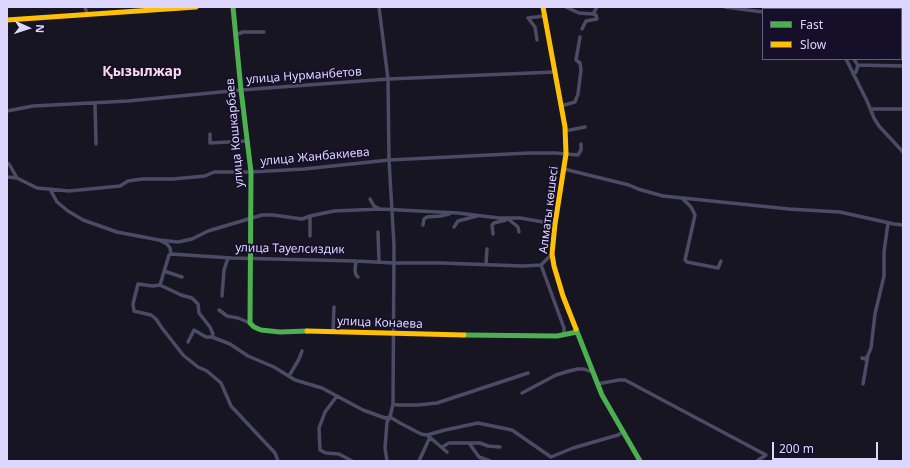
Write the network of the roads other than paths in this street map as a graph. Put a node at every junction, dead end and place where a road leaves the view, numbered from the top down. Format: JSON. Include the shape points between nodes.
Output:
{"nodes":[{"id":1,"x":85,"y":7,"type":"edge"},
{"id":2,"x":196,"y":7,"type":"edge"},
{"id":3,"x":233,"y":7,"type":"edge"},
{"id":4,"x":379,"y":7,"type":"edge"},
{"id":5,"x":543,"y":7,"type":"edge"},
{"id":6,"x":566,"y":7,"type":"edge"},
{"id":7,"x":597,"y":7,"type":"edge"},
{"id":8,"x":725,"y":7,"type":"edge"},
{"id":9,"x":762,"y":12,"type":"edge"},
{"id":10,"x":87,"y":14,"type":"junction"},
{"id":11,"x":593,"y":14,"type":"junction"},
{"id":12,"x":544,"y":16,"type":"junction"},
{"id":13,"x":597,"y":19,"type":"junction"},
{"id":14,"x":7,"y":20,"type":"edge"},
{"id":15,"x":602,"y":21,"type":"dead end"},
{"id":16,"x":582,"y":29,"type":"dead end"},
{"id":17,"x":264,"y":32,"type":"dead end"},
{"id":18,"x":236,"y":35,"type":"junction"},
{"id":19,"x":580,"y":37,"type":"dead end"},
{"id":20,"x":536,"y":40,"type":"dead end"},
{"id":21,"x":846,"y":60,"type":"edge"},
{"id":22,"x":855,"y":60,"type":"edge"},
{"id":23,"x":858,"y":66,"type":"junction"},
{"id":24,"x":903,"y":66,"type":"edge"},
{"id":25,"x":555,"y":72,"type":"junction"},
{"id":26,"x":853,"y":74,"type":"junction"},
{"id":27,"x":388,"y":79,"type":"junction"},
{"id":28,"x":241,"y":90,"type":"junction"},
{"id":29,"x":95,"y":103,"type":"junction"},
{"id":30,"x":561,"y":106,"type":"junction"},
{"id":31,"x":870,"y":109,"type":"junction"},
{"id":32,"x":903,"y":109,"type":"edge"},
{"id":33,"x":7,"y":111,"type":"edge"},
{"id":34,"x":585,"y":127,"type":"dead end"},
{"id":35,"x":565,"y":130,"type":"junction"},
{"id":36,"x":210,"y":134,"type":"dead end"},
{"id":37,"x":247,"y":141,"type":"junction"},
{"id":38,"x":96,"y":144,"type":"dead end"},
{"id":39,"x":581,"y":144,"type":"dead end"},
{"id":40,"x":903,"y":152,"type":"edge"},
{"id":41,"x":566,"y":154,"type":"junction"},
{"id":42,"x":389,"y":160,"type":"junction"},
{"id":43,"x":7,"y":163,"type":"edge"},
{"id":44,"x":564,"y":169,"type":"junction"},
{"id":45,"x":251,"y":172,"type":"junction"},
{"id":46,"x":7,"y":177,"type":"edge"},
{"id":47,"x":17,"y":178,"type":"junction"},
{"id":48,"x":50,"y":189,"type":"junction"},
{"id":49,"x":681,"y":198,"type":"junction"},
{"id":50,"x":370,"y":199,"type":"dead end"},
{"id":51,"x":380,"y":209,"type":"junction"},
{"id":52,"x":392,"y":210,"type":"junction"},
{"id":53,"x":452,"y":213,"type":"junction"},
{"id":54,"x":310,"y":216,"type":"junction"},
{"id":55,"x":484,"y":216,"type":"junction"},
{"id":56,"x":250,"y":218,"type":"junction"},
{"id":57,"x":507,"y":218,"type":"junction"},
{"id":58,"x":888,"y":223,"type":"junction"},
{"id":59,"x":555,"y":224,"type":"junction"},
{"id":60,"x":423,"y":225,"type":"dead end"},
{"id":61,"x":903,"y":225,"type":"edge"},
{"id":62,"x":454,"y":227,"type":"dead end"},
{"id":63,"x":378,"y":232,"type":"dead end"},
{"id":64,"x":520,"y":232,"type":"dead end"},
{"id":65,"x":493,"y":234,"type":"dead end"},
{"id":66,"x":310,"y":236,"type":"dead end"},
{"id":67,"x":159,"y":240,"type":"junction"},
{"id":68,"x":176,"y":241,"type":"junction"},
{"id":69,"x":170,"y":248,"type":"junction"},
{"id":70,"x":487,"y":249,"type":"dead end"},
{"id":71,"x":171,"y":254,"type":"junction"},
{"id":72,"x":552,"y":254,"type":"junction"},
{"id":73,"x":228,"y":258,"type":"junction"},
{"id":74,"x":251,"y":258,"type":"junction"},
{"id":75,"x":356,"y":261,"type":"junction"},
{"id":76,"x":721,"y":261,"type":"dead end"},
{"id":77,"x":379,"y":262,"type":"junction"},
{"id":78,"x":394,"y":263,"type":"junction"},
{"id":79,"x":486,"y":264,"type":"junction"},
{"id":80,"x":541,"y":265,"type":"junction"},
{"id":81,"x":164,"y":271,"type":"junction"},
{"id":82,"x":182,"y":277,"type":"dead end"},
{"id":83,"x":358,"y":277,"type":"dead end"},
{"id":84,"x":160,"y":286,"type":"junction"},
{"id":85,"x":222,"y":296,"type":"dead end"},
{"id":86,"x":334,"y":307,"type":"dead end"},
{"id":87,"x":219,"y":310,"type":"dead end"},
{"id":88,"x":250,"y":323,"type":"junction"},
{"id":89,"x":333,"y":332,"type":"junction"},
{"id":90,"x":577,"y":332,"type":"junction"},
{"id":91,"x":393,"y":334,"type":"junction"},
{"id":92,"x":562,"y":335,"type":"junction"},
{"id":93,"x":212,"y":337,"type":"junction"},
{"id":94,"x":188,"y":342,"type":"dead end"},
{"id":95,"x":302,"y":351,"type":"dead end"},
{"id":96,"x":868,"y":355,"type":"junction"},
{"id":97,"x":862,"y":358,"type":"dead end"},
{"id":98,"x":592,"y":370,"type":"junction"},
{"id":99,"x":528,"y":373,"type":"dead end"},
{"id":100,"x":289,"y":376,"type":"junction"},
{"id":101,"x":597,"y":384,"type":"junction"},
{"id":102,"x":863,"y":384,"type":"dead end"},
{"id":103,"x":522,"y":393,"type":"dead end"},
{"id":104,"x":337,"y":396,"type":"junction"},
{"id":105,"x":393,"y":404,"type":"junction"},
{"id":106,"x":390,"y":417,"type":"junction"},
{"id":107,"x":622,"y":430,"type":"junction"},
{"id":108,"x":429,"y":436,"type":"junction"},
{"id":109,"x":469,"y":443,"type":"junction"},
{"id":110,"x":442,"y":447,"type":"junction"},
{"id":111,"x":500,"y":447,"type":"dead end"},
{"id":112,"x":447,"y":452,"type":"dead end"},
{"id":113,"x":551,"y":459,"type":"edge"},
{"id":114,"x":639,"y":460,"type":"edge"},
{"id":115,"x":278,"y":461,"type":"edge"},
{"id":116,"x":352,"y":461,"type":"edge"},
{"id":117,"x":387,"y":461,"type":"edge"},
{"id":118,"x":419,"y":461,"type":"edge"},
{"id":119,"x":490,"y":461,"type":"edge"},
{"id":120,"x":757,"y":461,"type":"edge"}],
"edges":[{"from":1,"to":10,"type":"street"},
{"from":2,"to":10,"type":"street"},
{"from":3,"to":18,"type":"street","name":"улица Кошкарбаев"},
{"from":4,"to":27,"type":"street"},
{"from":5,"to":12,"type":"street","name":"Алматы көшесі"},
{"from":6,"to":11,"type":"street","via":[[579,13]]},
{"from":7,"to":11,"type":"street"},
{"from":8,"to":9,"type":"street"},
{"from":10,"to":14,"type":"street"},
{"from":11,"to":13,"type":"street"},
{"from":12,"to":20,"type":"street","via":[[528,18],[535,27]]},
{"from":12,"to":25,"type":"street","name":"Алматы көшесі"},
{"from":13,"to":15,"type":"street"},
{"from":13,"to":16,"type":"street","via":[[586,21]]},
{"from":17,"to":18,"type":"street","via":[[243,32]]},
{"from":18,"to":28,"type":"street","name":"улица Кошкарбаев"},
{"from":19,"to":30,"type":"street","via":[[576,60],[580,63],[581,70],[576,102]]},
{"from":21,"to":26,"type":"street"},
{"from":22,"to":23,"type":"street"},
{"from":23,"to":24,"type":"street"},
{"from":23,"to":26,"type":"street"},
{"from":25,"to":27,"type":"street","name":"улица Нурманбетов"},
{"from":25,"to":30,"type":"street","name":"Алматы көшесі"},
{"from":26,"to":31,"type":"street"},
{"from":27,"to":28,"type":"street","name":"улица Нурманбетов"},
{"from":27,"to":42,"type":"street"},
{"from":28,"to":29,"type":"street","name":"улица Нурманбетов"},
{"from":28,"to":37,"type":"street","name":"улица Кошкарбаев"},
{"from":29,"to":33,"type":"street","name":"улица Нурманбетов","via":[[33,106]]},
{"from":29,"to":38,"type":"street"},
{"from":30,"to":35,"type":"street","name":"Алматы көшесі"},
{"from":31,"to":32,"type":"street"},
{"from":31,"to":40,"type":"street","via":[[879,126]]},
{"from":34,"to":35,"type":"street"},
{"from":35,"to":41,"type":"street","name":"Алматы көшесі"},
{"from":36,"to":37,"type":"street","via":[[210,143]]},
{"from":37,"to":45,"type":"street","name":"улица Кошкарбаев"},
{"from":39,"to":41,"type":"street","via":[[578,155]]},
{"from":41,"to":42,"type":"street","name":"улица Жанбакиева","via":[[529,153]]},
{"from":41,"to":44,"type":"street","name":"Алматы көшесі"},
{"from":42,"to":45,"type":"street","name":"улица Жанбакиева"},
{"from":42,"to":52,"type":"street"},
{"from":43,"to":47,"type":"street","name":"улица Жанбакиева"},
{"from":44,"to":49,"type":"street","via":[[663,196]]},
{"from":44,"to":59,"type":"street","name":"Алматы көшесі"},
{"from":45,"to":48,"type":"street","name":"улица Жанбакиева","via":[[214,172],[205,176],[142,179],[128,181],[120,186],[96,189]]},
{"from":45,"to":56,"type":"street","name":"улица Кошкарбаев"},
{"from":46,"to":47,"type":"street"},
{"from":47,"to":48,"type":"street","name":"улица Жанбакиева","via":[[37,188]]},
{"from":48,"to":67,"type":"street","via":[[56,202],[83,220],[117,232]]},
{"from":49,"to":58,"type":"street","via":[[840,212]]},
{"from":49,"to":76,"type":"street","via":[[695,215],[685,260],[718,268]]},
{"from":50,"to":51,"type":"street","via":[[374,206]]},
{"from":51,"to":52,"type":"street"},
{"from":51,"to":54,"type":"street","via":[[347,210]]},
{"from":52,"to":53,"type":"street"},
{"from":52,"to":78,"type":"street"},
{"from":53,"to":55,"type":"street"},
{"from":53,"to":60,"type":"street","via":[[427,217]]},
{"from":54,"to":56,"type":"street","via":[[302,219],[273,215]]},
{"from":54,"to":66,"type":"street"},
{"from":55,"to":57,"type":"street"},
{"from":55,"to":62,"type":"street","via":[[466,218],[458,221]]},
{"from":56,"to":68,"type":"street","via":[[208,231],[192,239]]},
{"from":56,"to":74,"type":"street","name":"улица Кошкарбаев"},
{"from":57,"to":59,"type":"street"},
{"from":57,"to":64,"type":"street"},
{"from":57,"to":65,"type":"street","via":[[492,225]]},
{"from":58,"to":61,"type":"street"},
{"from":58,"to":96,"type":"street","via":[[884,276]]},
{"from":59,"to":72,"type":"street","name":"Алматы көшесі"},
{"from":63,"to":77,"type":"street"},
{"from":67,"to":68,"type":"street"},
{"from":67,"to":69,"type":"street"},
{"from":68,"to":69,"type":"street"},
{"from":69,"to":71,"type":"street"},
{"from":70,"to":79,"type":"street"},
{"from":71,"to":73,"type":"street","name":"улица Тауелсиздик"},
{"from":71,"to":81,"type":"street"},
{"from":72,"to":80,"type":"street"},
{"from":72,"to":90,"type":"street","name":"Алматы көшесі","via":[[558,282]]},
{"from":73,"to":74,"type":"street","name":"улица Тауелсиздик"},
{"from":73,"to":85,"type":"street","via":[[224,270]]},
{"from":74,"to":75,"type":"street","name":"улица Тауелсиздик"},
{"from":74,"to":88,"type":"street"},
{"from":75,"to":77,"type":"street","name":"улица Тауелсиздик"},
{"from":75,"to":83,"type":"street","via":[[355,270]]},
{"from":77,"to":78,"type":"street","name":"улица Тауелсиздик"},
{"from":78,"to":79,"type":"street","name":"улица Тауелсиздик"},
{"from":78,"to":91,"type":"street"},
{"from":79,"to":80,"type":"street","name":"улица Тауелсиздик"},
{"from":80,"to":92,"type":"street","via":[[564,328]]},
{"from":81,"to":82,"type":"street"},
{"from":81,"to":84,"type":"street"},
{"from":84,"to":93,"type":"street","via":[[192,298],[210,327]]},
{"from":84,"to":115,"type":"street","via":[[138,284],[133,304],[134,311],[151,315],[156,319],[182,355],[207,371],[221,384],[230,406],[275,453]]},
{"from":86,"to":89,"type":"street"},
{"from":87,"to":88,"type":"street","via":[[228,316]]},
{"from":88,"to":89,"type":"street","name":"улица Конаева","via":[[261,330]]},
{"from":89,"to":91,"type":"street","name":"улица Конаева"},
{"from":90,"to":92,"type":"street","name":"улица Конаева"},
{"from":90,"to":98,"type":"street","name":"Алматы көшесі"},
{"from":91,"to":92,"type":"street","name":"улица Конаева"},
{"from":91,"to":105,"type":"street"},
{"from":93,"to":94,"type":"street","via":[[194,330]]},
{"from":93,"to":100,"type":"street"},
{"from":95,"to":100,"type":"street"},
{"from":96,"to":97,"type":"street"},
{"from":96,"to":102,"type":"street"},
{"from":98,"to":101,"type":"street","name":"Алматы көшесі"},
{"from":98,"to":103,"type":"street","via":[[578,369],[556,375]]},
{"from":99,"to":105,"type":"street","via":[[437,403],[398,406]]},
{"from":100,"to":104,"type":"street"},
{"from":101,"to":107,"type":"street","name":"Алматы көшесі"},
{"from":101,"to":120,"type":"street","via":[[625,380],[766,455]]},
{"from":104,"to":106,"type":"street","via":[[363,410],[385,418]]},
{"from":104,"to":116,"type":"street","via":[[325,412],[319,428],[320,450],[339,454]]},
{"from":105,"to":106,"type":"street"},
{"from":106,"to":108,"type":"street"},
{"from":106,"to":117,"type":"street","via":[[384,448]]},
{"from":107,"to":113,"type":"street","via":[[618,435],[573,448]]},
{"from":107,"to":114,"type":"street","name":"Алматы көшесі"},
{"from":108,"to":110,"type":"street"},
{"from":108,"to":113,"type":"street","via":[[478,423],[512,430]]},
{"from":108,"to":118,"type":"street"},
{"from":109,"to":110,"type":"street","via":[[449,443]]},
{"from":109,"to":111,"type":"street"},
{"from":109,"to":119,"type":"street","via":[[479,457]]},
{"from":110,"to":112,"type":"street"}]}
